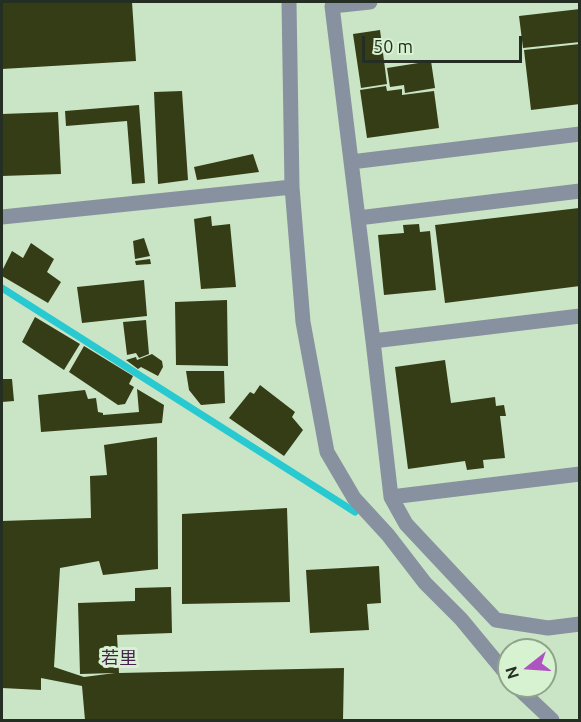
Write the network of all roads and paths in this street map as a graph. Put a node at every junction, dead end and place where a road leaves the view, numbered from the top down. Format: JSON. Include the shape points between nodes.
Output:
{"nodes":[{"id":1,"x":289,"y":2,"type":"edge"},
{"id":2,"x":370,"y":2,"type":"edge"},
{"id":3,"x":579,"y":134,"type":"edge"},
{"id":4,"x":351,"y":162,"type":"junction"},
{"id":5,"x":292,"y":187,"type":"junction"},
{"id":6,"x":579,"y":191,"type":"edge"},
{"id":7,"x":2,"y":217,"type":"edge"},
{"id":8,"x":358,"y":218,"type":"junction"},
{"id":9,"x":579,"y":316,"type":"edge"},
{"id":10,"x":373,"y":341,"type":"junction"},
{"id":11,"x":579,"y":474,"type":"edge"},
{"id":12,"x":391,"y":497,"type":"junction"},
{"id":13,"x":579,"y":624,"type":"edge"},
{"id":14,"x":497,"y":662,"type":"edge"},
{"id":15,"x":529,"y":698,"type":"edge"},
{"id":16,"x":552,"y":720,"type":"edge"}],
"edges":[{"from":1,"to":5,"type":"street"},
{"from":2,"to":4,"type":"street","via":[[332,6]]},
{"from":3,"to":4,"type":"street"},
{"from":4,"to":8,"type":"street"},
{"from":5,"to":7,"type":"street"},
{"from":5,"to":14,"type":"street","via":[[303,322],[327,452],[354,498]]},
{"from":6,"to":8,"type":"street"},
{"from":8,"to":10,"type":"street"},
{"from":9,"to":10,"type":"street"},
{"from":10,"to":12,"type":"street"},
{"from":11,"to":12,"type":"street"},
{"from":12,"to":13,"type":"street","via":[[406,525],[496,620],[549,628]]},
{"from":15,"to":16,"type":"street"}]}
